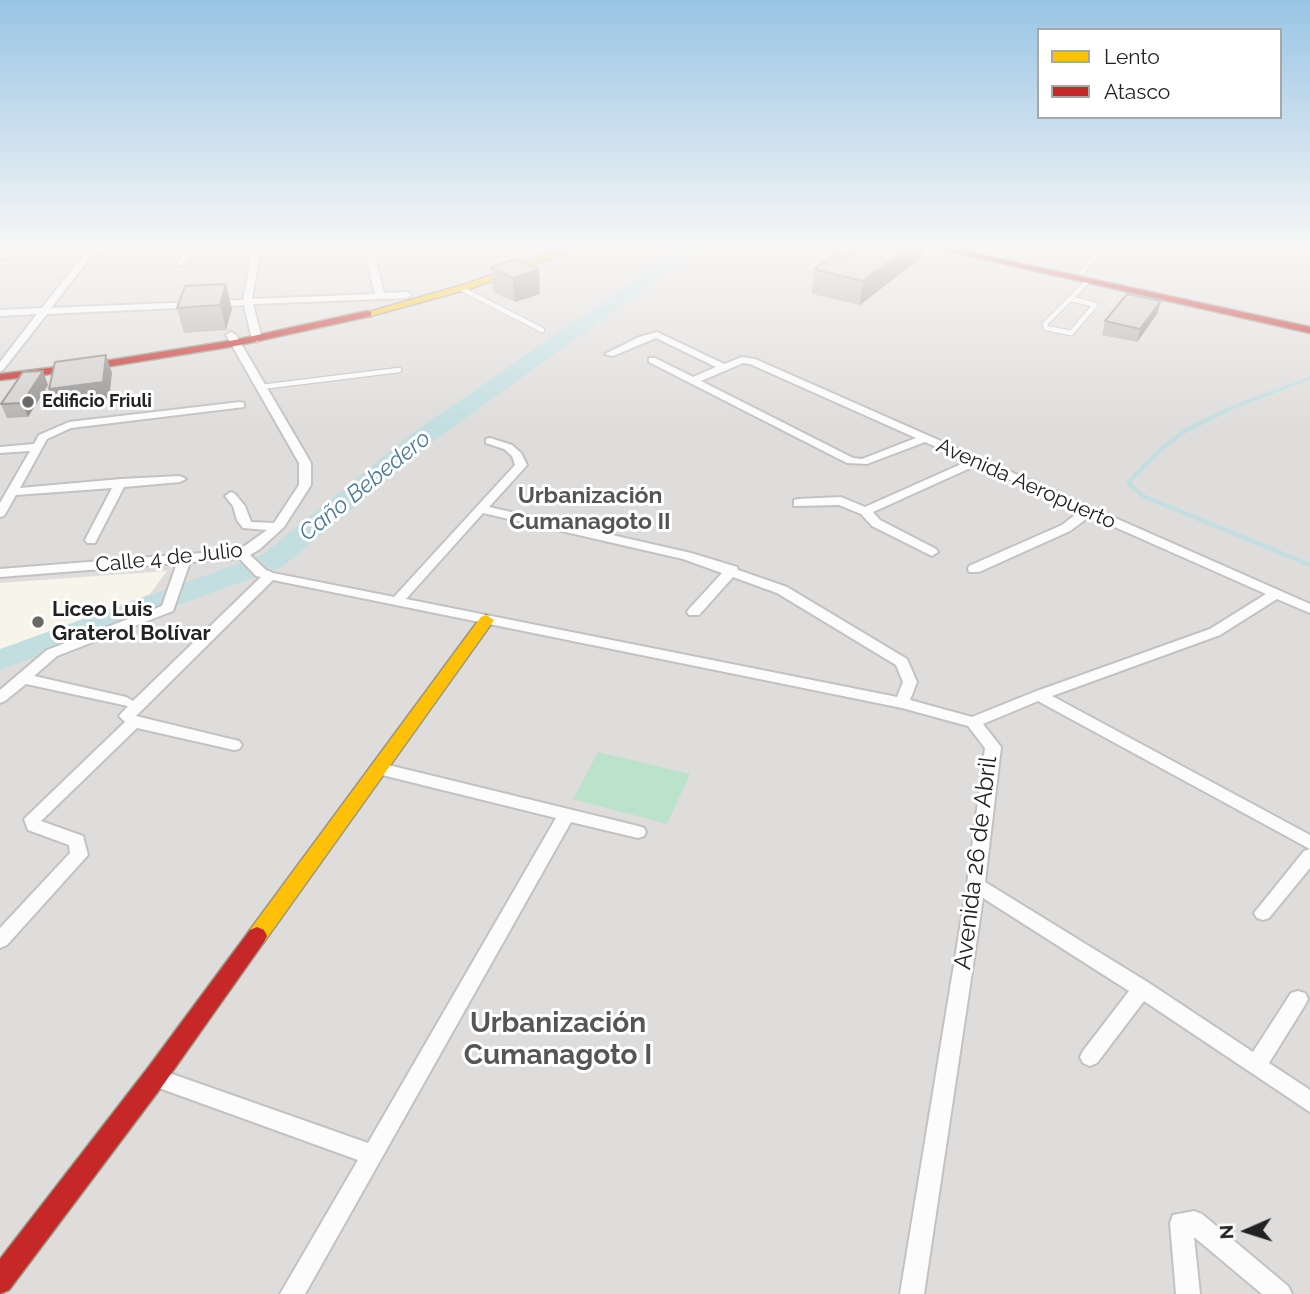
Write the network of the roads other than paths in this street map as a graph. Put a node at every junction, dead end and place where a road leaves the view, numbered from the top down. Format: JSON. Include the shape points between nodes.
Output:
{"nodes":[{"id":1,"x":46,"y":306,"type":"edge"},
{"id":2,"x":128,"y":306,"type":"edge"},
{"id":3,"x":248,"y":306,"type":"edge"},
{"id":4,"x":364,"y":306,"type":"edge"},
{"id":5,"x":396,"y":306,"type":"edge"},
{"id":6,"x":496,"y":306,"type":"edge"},
{"id":7,"x":1064,"y":306,"type":"edge"},
{"id":8,"x":1095,"y":306,"type":"edge"},
{"id":9,"x":1210,"y":306,"type":"edge"},
{"id":10,"x":1229,"y":306,"type":"edge"},
{"id":11,"x":42,"y":311,"type":"junction"},
{"id":12,"x":0,"y":313,"type":"edge"},
{"id":13,"x":1310,"y":323,"type":"edge"},
{"id":14,"x":542,"y":330,"type":"dead end"},
{"id":15,"x":1310,"y":330,"type":"edge"},
{"id":16,"x":255,"y":335,"type":"junction"},
{"id":17,"x":233,"y":339,"type":"junction"},
{"id":18,"x":610,"y":354,"type":"dead end"},
{"id":19,"x":652,"y":360,"type":"dead end"},
{"id":20,"x":0,"y":368,"type":"edge"},
{"id":21,"x":725,"y":368,"type":"junction"},
{"id":22,"x":398,"y":370,"type":"dead end"},
{"id":23,"x":0,"y":377,"type":"edge"},
{"id":24,"x":694,"y":380,"type":"junction"},
{"id":25,"x":261,"y":387,"type":"junction"},
{"id":26,"x":240,"y":405,"type":"dead end"},
{"id":27,"x":922,"y":439,"type":"junction"},
{"id":28,"x":490,"y":441,"type":"dead end"},
{"id":29,"x":37,"y":447,"type":"junction"},
{"id":30,"x":0,"y":450,"type":"edge"},
{"id":31,"x":975,"y":462,"type":"junction"},
{"id":32,"x":180,"y":479,"type":"dead end"},
{"id":33,"x":121,"y":482,"type":"junction"},
{"id":34,"x":12,"y":492,"type":"junction"},
{"id":35,"x":231,"y":496,"type":"dead end"},
{"id":36,"x":798,"y":503,"type":"dead end"},
{"id":37,"x":480,"y":509,"type":"junction"},
{"id":38,"x":1,"y":510,"type":"edge"},
{"id":39,"x":865,"y":511,"type":"junction"},
{"id":40,"x":1087,"y":512,"type":"junction"},
{"id":41,"x":278,"y":527,"type":"junction"},
{"id":42,"x":91,"y":540,"type":"dead end"},
{"id":43,"x":932,"y":552,"type":"dead end"},
{"id":44,"x":242,"y":554,"type":"junction"},
{"id":45,"x":185,"y":558,"type":"junction"},
{"id":46,"x":974,"y":569,"type":"dead end"},
{"id":47,"x":732,"y":570,"type":"junction"},
{"id":48,"x":0,"y":573,"type":"edge"},
{"id":49,"x":266,"y":574,"type":"junction"},
{"id":50,"x":1276,"y":594,"type":"junction"},
{"id":51,"x":398,"y":600,"type":"junction"},
{"id":52,"x":1310,"y":608,"type":"edge"},
{"id":53,"x":694,"y":612,"type":"dead end"},
{"id":54,"x":486,"y":620,"type":"junction"},
{"id":55,"x":22,"y":678,"type":"junction"},
{"id":56,"x":1039,"y":695,"type":"junction"},
{"id":57,"x":0,"y":698,"type":"edge"},
{"id":58,"x":126,"y":702,"type":"dead end"},
{"id":59,"x":901,"y":704,"type":"junction"},
{"id":60,"x":973,"y":722,"type":"junction"},
{"id":61,"x":134,"y":723,"type":"junction"},
{"id":62,"x":234,"y":745,"type":"dead end"},
{"id":63,"x":380,"y":769,"type":"junction"},
{"id":64,"x":567,"y":814,"type":"junction"},
{"id":65,"x":638,"y":832,"type":"dead end"},
{"id":66,"x":1310,"y":843,"type":"edge"},
{"id":67,"x":1310,"y":856,"type":"edge"},
{"id":68,"x":976,"y":885,"type":"junction"},
{"id":69,"x":1263,"y":913,"type":"dead end"},
{"id":70,"x":0,"y":940,"type":"edge"},
{"id":71,"x":1142,"y":989,"type":"junction"},
{"id":72,"x":1298,"y":999,"type":"dead end"},
{"id":73,"x":1090,"y":1057,"type":"dead end"},
{"id":74,"x":1256,"y":1066,"type":"junction"},
{"id":75,"x":155,"y":1077,"type":"junction"},
{"id":76,"x":1310,"y":1102,"type":"edge"},
{"id":77,"x":373,"y":1155,"type":"junction"},
{"id":78,"x":0,"y":1281,"type":"edge"},
{"id":79,"x":292,"y":1294,"type":"edge"},
{"id":80,"x":912,"y":1294,"type":"edge"},
{"id":81,"x":1188,"y":1294,"type":"edge"},
{"id":82,"x":1280,"y":1294,"type":"edge"}],
"edges":[{"from":1,"to":11,"type":"street"},
{"from":2,"to":11,"type":"street"},
{"from":3,"to":16,"type":"street"},
{"from":4,"to":16,"type":"main road"},
{"from":5,"to":16,"type":"main road","via":[[332,323]]},
{"from":6,"to":14,"type":"lane"},
{"from":7,"to":8,"type":"lane","via":[[1046,328],[1075,331]]},
{"from":9,"to":15,"type":"main road"},
{"from":10,"to":13,"type":"main road"},
{"from":11,"to":12,"type":"street"},
{"from":11,"to":20,"type":"street"},
{"from":16,"to":17,"type":"main road"},
{"from":17,"to":20,"type":"main road"},
{"from":17,"to":23,"type":"main road","via":[[99,365]]},
{"from":17,"to":25,"type":"street","name":"Calle 4 de Julio"},
{"from":18,"to":21,"type":"street","via":[[657,335]]},
{"from":19,"to":24,"type":"street"},
{"from":21,"to":24,"type":"street"},
{"from":21,"to":27,"type":"street","name":"Avenida Aeropuerto","via":[[752,361]]},
{"from":22,"to":25,"type":"lane"},
{"from":24,"to":27,"type":"street","via":[[851,461],[863,462]]},
{"from":25,"to":41,"type":"street","name":"Calle 4 de Julio","via":[[305,463],[305,485]]},
{"from":26,"to":29,"type":"street","via":[[69,425],[43,437]]},
{"from":27,"to":31,"type":"street","name":"Avenida Aeropuerto"},
{"from":28,"to":37,"type":"street","via":[[508,447],[520,465]]},
{"from":29,"to":30,"type":"street"},
{"from":29,"to":34,"type":"street"},
{"from":31,"to":39,"type":"street"},
{"from":31,"to":40,"type":"street","name":"Avenida Aeropuerto"},
{"from":32,"to":33,"type":"street"},
{"from":33,"to":34,"type":"street"},
{"from":33,"to":42,"type":"street"},
{"from":34,"to":38,"type":"street"},
{"from":35,"to":41,"type":"street","via":[[247,525]]},
{"from":36,"to":39,"type":"street","via":[[841,500]]},
{"from":37,"to":47,"type":"street"},
{"from":37,"to":51,"type":"street"},
{"from":39,"to":43,"type":"street","via":[[876,523]]},
{"from":40,"to":46,"type":"street","via":[[1066,528]]},
{"from":40,"to":50,"type":"street","name":"Avenida Aeropuerto"},
{"from":41,"to":44,"type":"street","name":"Calle 4 de Julio"},
{"from":44,"to":45,"type":"street","name":"Calle 4 de Julio"},
{"from":44,"to":49,"type":"street"},
{"from":45,"to":48,"type":"street","name":"Calle 4 de Julio"},
{"from":45,"to":55,"type":"street","via":[[168,608],[52,653]]},
{"from":47,"to":53,"type":"street"},
{"from":47,"to":59,"type":"street","via":[[782,590],[902,662],[910,682]]},
{"from":49,"to":51,"type":"street"},
{"from":49,"to":61,"type":"street","via":[[127,716]]},
{"from":50,"to":52,"type":"street","name":"Avenida Aeropuerto"},
{"from":50,"to":56,"type":"street","via":[[1215,632]]},
{"from":51,"to":54,"type":"street"},
{"from":54,"to":59,"type":"street"},
{"from":54,"to":63,"type":"main road"},
{"from":55,"to":57,"type":"street"},
{"from":55,"to":58,"type":"street"},
{"from":56,"to":60,"type":"street"},
{"from":56,"to":66,"type":"street"},
{"from":59,"to":60,"type":"street"},
{"from":60,"to":68,"type":"street","name":"Avenida 26 de Abril","via":[[993,747]]},
{"from":61,"to":62,"type":"street"},
{"from":61,"to":70,"type":"street","via":[[32,819],[34,826],[77,841],[79,855]]},
{"from":63,"to":64,"type":"street"},
{"from":63,"to":75,"type":"main road"},
{"from":64,"to":65,"type":"street"},
{"from":64,"to":77,"type":"street"},
{"from":67,"to":69,"type":"street"},
{"from":68,"to":71,"type":"street"},
{"from":68,"to":80,"type":"street","name":"Avenida 26 de Abril"},
{"from":71,"to":73,"type":"street"},
{"from":71,"to":74,"type":"street"},
{"from":72,"to":74,"type":"street"},
{"from":74,"to":76,"type":"street"},
{"from":75,"to":77,"type":"street"},
{"from":75,"to":78,"type":"main road"},
{"from":77,"to":79,"type":"street"},
{"from":81,"to":82,"type":"street","via":[[1181,1223],[1194,1222]]}]}
